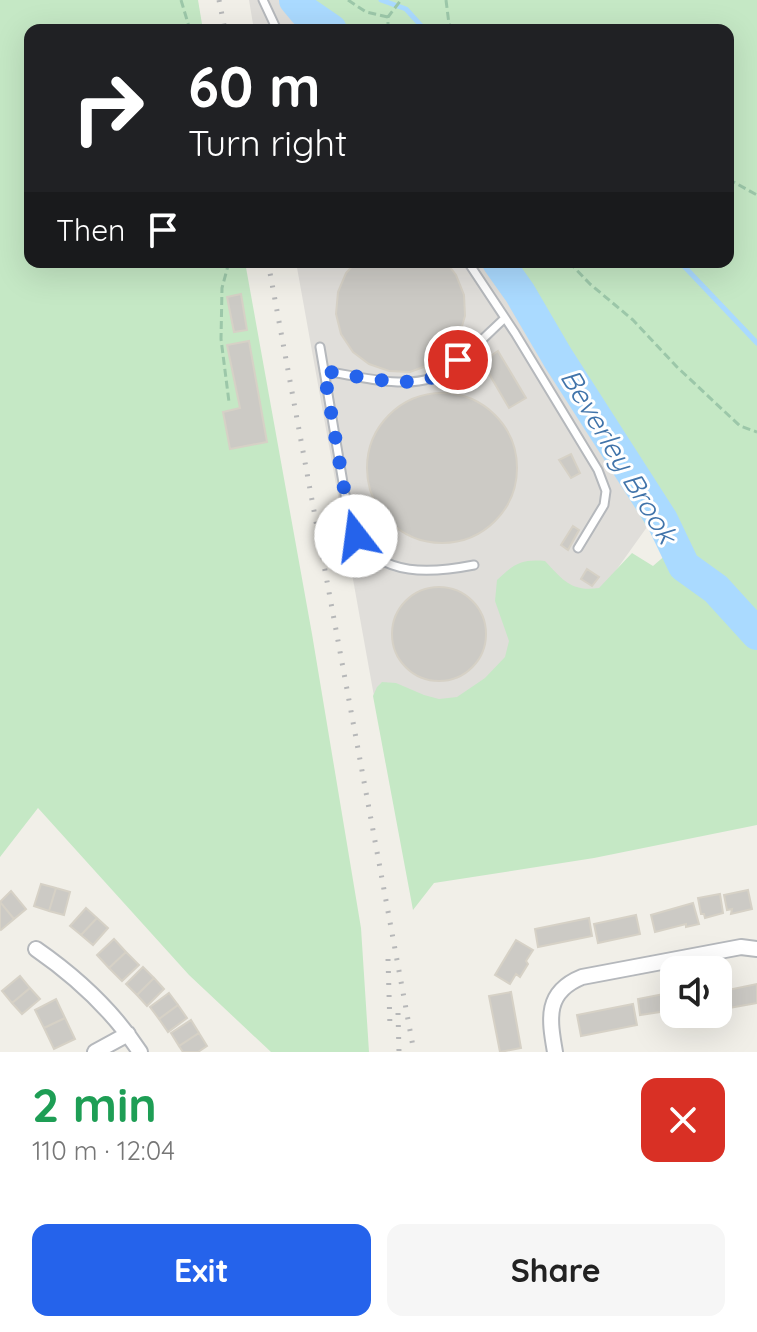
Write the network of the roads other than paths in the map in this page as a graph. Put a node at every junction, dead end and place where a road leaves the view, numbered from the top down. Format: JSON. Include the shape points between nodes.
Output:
{"nodes":[{"id":1,"x":263,"y":0,"type":"edge"},
{"id":2,"x":274,"y":24,"type":"edge"},
{"id":3,"x":472,"y":268,"type":"edge"},
{"id":4,"x":505,"y":318,"type":"junction"},
{"id":5,"x":320,"y":347,"type":"dead end"},
{"id":6,"x":324,"y":371,"type":"junction"},
{"id":7,"x":578,"y":548,"type":"dead end"},
{"id":8,"x":474,"y":565,"type":"dead end"},
{"id":9,"x":36,"y":949,"type":"dead end"},
{"id":10,"x":757,"y":949,"type":"edge"},
{"id":11,"x":128,"y":1034,"type":"junction"},
{"id":12,"x":95,"y":1052,"type":"edge"},
{"id":13,"x":140,"y":1052,"type":"edge"},
{"id":14,"x":555,"y":1052,"type":"edge"}],
"edges":[{"from":1,"to":2,"type":"lane"},
{"from":3,"to":4,"type":"lane"},
{"from":4,"to":6,"type":"lane","via":[[432,377],[391,381]]},
{"from":4,"to":7,"type":"lane","via":[[606,491],[604,505]]},
{"from":5,"to":6,"type":"lane"},
{"from":6,"to":8,"type":"lane","via":[[356,536],[371,553],[415,572]]},
{"from":9,"to":11,"type":"street"},
{"from":10,"to":14,"type":"street","via":[[741,947],[571,981],[551,1013]]},
{"from":11,"to":12,"type":"street"},
{"from":11,"to":13,"type":"street"}]}
